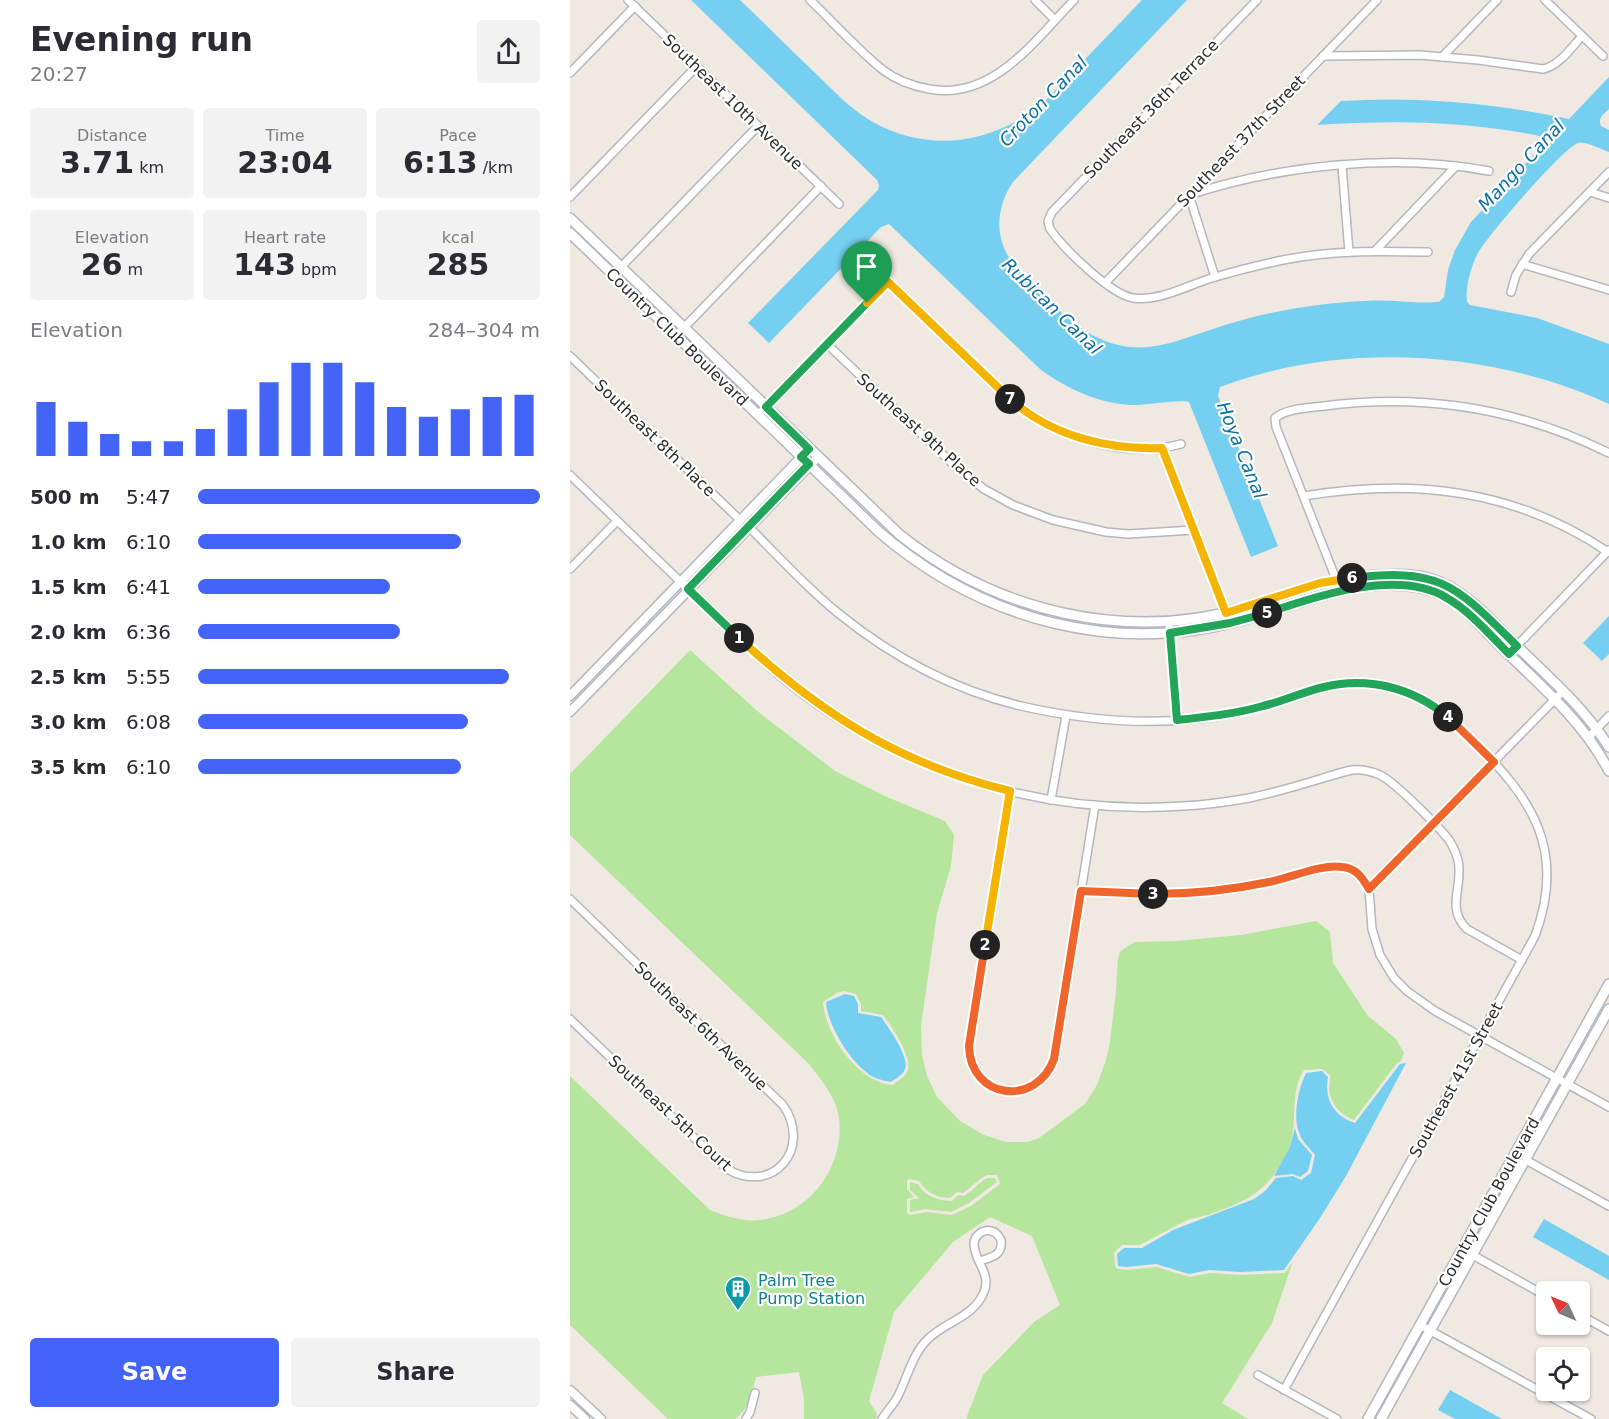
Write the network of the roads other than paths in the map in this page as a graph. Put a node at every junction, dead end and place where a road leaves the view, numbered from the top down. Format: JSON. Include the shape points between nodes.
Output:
{"nodes":[{"id":1,"x":628,"y":0,"type":"edge"},
{"id":2,"x":810,"y":0,"type":"edge"},
{"id":3,"x":1035,"y":0,"type":"edge"},
{"id":4,"x":1074,"y":0,"type":"edge"},
{"id":5,"x":1257,"y":0,"type":"edge"},
{"id":6,"x":1377,"y":0,"type":"edge"},
{"id":7,"x":1497,"y":0,"type":"edge"},
{"id":8,"x":1545,"y":0,"type":"edge"},
{"id":9,"x":635,"y":6,"type":"junction"},
{"id":10,"x":1055,"y":20,"type":"junction"},
{"id":11,"x":1582,"y":36,"type":"junction"},
{"id":12,"x":1323,"y":56,"type":"junction"},
{"id":13,"x":1603,"y":56,"type":"dead end"},
{"id":14,"x":1442,"y":57,"type":"junction"},
{"id":15,"x":697,"y":66,"type":"junction"},
{"id":16,"x":570,"y":73,"type":"edge"},
{"id":17,"x":758,"y":126,"type":"junction"},
{"id":18,"x":1342,"y":166,"type":"junction"},
{"id":19,"x":1456,"y":166,"type":"junction"},
{"id":20,"x":1489,"y":171,"type":"dead end"},
{"id":21,"x":1609,"y":172,"type":"edge"},
{"id":22,"x":821,"y":186,"type":"junction"},
{"id":23,"x":1590,"y":192,"type":"junction"},
{"id":24,"x":1189,"y":195,"type":"junction"},
{"id":25,"x":570,"y":197,"type":"edge"},
{"id":26,"x":1609,"y":198,"type":"edge"},
{"id":27,"x":839,"y":204,"type":"dead end"},
{"id":28,"x":570,"y":218,"type":"edge"},
{"id":29,"x":570,"y":233,"type":"edge"},
{"id":30,"x":1376,"y":250,"type":"junction"},
{"id":31,"x":1349,"y":252,"type":"junction"},
{"id":32,"x":1428,"y":252,"type":"dead end"},
{"id":33,"x":1522,"y":264,"type":"junction"},
{"id":34,"x":869,"y":265,"type":"dead end"},
{"id":35,"x":621,"y":267,"type":"junction"},
{"id":36,"x":1215,"y":277,"type":"junction"},
{"id":37,"x":888,"y":282,"type":"junction"},
{"id":38,"x":1105,"y":283,"type":"junction"},
{"id":39,"x":1609,"y":290,"type":"edge"},
{"id":40,"x":1511,"y":292,"type":"dead end"},
{"id":41,"x":684,"y":328,"type":"junction"},
{"id":42,"x":676,"y":336,"type":"junction"},
{"id":43,"x":827,"y":344,"type":"junction"},
{"id":44,"x":570,"y":356,"type":"edge"},
{"id":45,"x":766,"y":407,"type":"junction"},
{"id":46,"x":758,"y":415,"type":"junction"},
{"id":47,"x":1181,"y":444,"type":"dead end"},
{"id":48,"x":1162,"y":448,"type":"junction"},
{"id":49,"x":809,"y":449,"type":"junction"},
{"id":50,"x":1609,"y":453,"type":"edge"},
{"id":51,"x":801,"y":457,"type":"junction"},
{"id":52,"x":818,"y":457,"type":"junction"},
{"id":53,"x":809,"y":464,"type":"junction"},
{"id":54,"x":570,"y":475,"type":"edge"},
{"id":55,"x":1304,"y":496,"type":"junction"},
{"id":56,"x":740,"y":520,"type":"junction"},
{"id":57,"x":617,"y":521,"type":"junction"},
{"id":58,"x":749,"y":527,"type":"junction"},
{"id":59,"x":1194,"y":530,"type":"junction"},
{"id":60,"x":1608,"y":551,"type":"edge"},
{"id":61,"x":570,"y":569,"type":"edge"},
{"id":62,"x":1335,"y":580,"type":"junction"},
{"id":63,"x":680,"y":582,"type":"junction"},
{"id":64,"x":688,"y":589,"type":"junction"},
{"id":65,"x":1338,"y":590,"type":"junction"},
{"id":66,"x":1226,"y":613,"type":"junction"},
{"id":67,"x":1169,"y":621,"type":"junction"},
{"id":68,"x":1230,"y":623,"type":"junction"},
{"id":69,"x":1170,"y":633,"type":"junction"},
{"id":70,"x":1517,"y":646,"type":"junction"},
{"id":71,"x":1509,"y":654,"type":"junction"},
{"id":72,"x":1563,"y":691,"type":"junction"},
{"id":73,"x":570,"y":696,"type":"edge"},
{"id":74,"x":1555,"y":699,"type":"junction"},
{"id":75,"x":570,"y":712,"type":"edge"},
{"id":76,"x":1066,"y":716,"type":"junction"},
{"id":77,"x":1609,"y":716,"type":"edge"},
{"id":78,"x":1177,"y":720,"type":"junction"},
{"id":79,"x":1597,"y":728,"type":"junction"},
{"id":80,"x":1588,"y":737,"type":"junction"},
{"id":81,"x":1609,"y":747,"type":"edge"},
{"id":82,"x":1494,"y":762,"type":"junction"},
{"id":83,"x":1609,"y":771,"type":"edge"},
{"id":84,"x":1010,"y":791,"type":"junction"},
{"id":85,"x":1051,"y":800,"type":"junction"},
{"id":86,"x":1095,"y":805,"type":"junction"},
{"id":87,"x":1433,"y":824,"type":"junction"},
{"id":88,"x":1369,"y":889,"type":"junction"},
{"id":89,"x":1081,"y":891,"type":"junction"},
{"id":90,"x":570,"y":899,"type":"edge"},
{"id":91,"x":1522,"y":960,"type":"junction"},
{"id":92,"x":1609,"y":984,"type":"edge"},
{"id":93,"x":1609,"y":1009,"type":"edge"},
{"id":94,"x":570,"y":1019,"type":"edge"},
{"id":95,"x":1481,"y":1036,"type":"junction"},
{"id":96,"x":1557,"y":1078,"type":"junction"},
{"id":97,"x":1566,"y":1084,"type":"junction"},
{"id":98,"x":1609,"y":1107,"type":"edge"},
{"id":99,"x":1515,"y":1154,"type":"junction"},
{"id":100,"x":1525,"y":1160,"type":"junction"},
{"id":101,"x":781,"y":1167,"type":"joint"},
{"id":102,"x":1609,"y":1206,"type":"edge"},
{"id":103,"x":1462,"y":1250,"type":"junction"},
{"id":104,"x":1472,"y":1255,"type":"junction"},
{"id":105,"x":981,"y":1261,"type":"junction"},
{"id":106,"x":1536,"y":1290,"type":"edge"},
{"id":107,"x":1590,"y":1321,"type":"edge"},
{"id":108,"x":1420,"y":1325,"type":"junction"},
{"id":109,"x":1430,"y":1331,"type":"junction"},
{"id":110,"x":1609,"y":1331,"type":"edge"},
{"id":111,"x":1258,"y":1376,"type":"dead end"},
{"id":112,"x":570,"y":1390,"type":"edge"},
{"id":113,"x":1284,"y":1390,"type":"junction"},
{"id":114,"x":754,"y":1393,"type":"dead end"},
{"id":115,"x":570,"y":1405,"type":"edge"},
{"id":116,"x":585,"y":1419,"type":"edge"},
{"id":117,"x":601,"y":1419,"type":"edge"},
{"id":118,"x":746,"y":1419,"type":"edge"},
{"id":119,"x":882,"y":1419,"type":"edge"},
{"id":120,"x":1337,"y":1419,"type":"edge"},
{"id":121,"x":1368,"y":1419,"type":"edge"},
{"id":122,"x":1381,"y":1419,"type":"edge"},
{"id":123,"x":1591,"y":1419,"type":"edge"}],
"edges":[{"from":1,"to":9,"type":"street","name":"Southeast 10th Avenue"},
{"from":2,"to":10,"type":"street","via":[[890,75],[915,86],[942,90],[991,79]]},
{"from":3,"to":10,"type":"street"},
{"from":4,"to":10,"type":"street"},
{"from":5,"to":38,"type":"street","name":"Southeast 36th Terrace","via":[[1048,220],[1052,232]]},
{"from":6,"to":12,"type":"street","name":"Southeast 37th Street"},
{"from":7,"to":14,"type":"street"},
{"from":8,"to":11,"type":"street"},
{"from":9,"to":15,"type":"street","name":"Southeast 10th Avenue"},
{"from":9,"to":16,"type":"street"},
{"from":11,"to":13,"type":"street"},
{"from":11,"to":14,"type":"street","via":[[1548,68]]},
{"from":12,"to":14,"type":"street"},
{"from":12,"to":24,"type":"street","name":"Southeast 37th Street"},
{"from":15,"to":17,"type":"street","name":"Southeast 10th Avenue"},
{"from":15,"to":25,"type":"street"},
{"from":17,"to":22,"type":"street","name":"Southeast 10th Avenue"},
{"from":17,"to":35,"type":"street"},
{"from":18,"to":19,"type":"street"},
{"from":18,"to":24,"type":"street","via":[[1268,175]]},
{"from":18,"to":31,"type":"street"},
{"from":19,"to":20,"type":"street"},
{"from":19,"to":30,"type":"street"},
{"from":21,"to":23,"type":"street"},
{"from":22,"to":27,"type":"street","name":"Southeast 10th Avenue"},
{"from":22,"to":41,"type":"street"},
{"from":23,"to":26,"type":"street"},
{"from":23,"to":33,"type":"street"},
{"from":24,"to":36,"type":"street"},
{"from":24,"to":38,"type":"street","name":"Southeast 37th Street"},
{"from":28,"to":35,"type":"main road","name":"Country Club Boulevard"},
{"from":29,"to":42,"type":"main road","name":"Country Club Boulevard"},
{"from":30,"to":31,"type":"street"},
{"from":30,"to":32,"type":"street"},
{"from":31,"to":36,"type":"street","via":[[1285,260]]},
{"from":33,"to":39,"type":"street"},
{"from":33,"to":40,"type":"street"},
{"from":34,"to":37,"type":"street"},
{"from":35,"to":41,"type":"main road","name":"Country Club Boulevard"},
{"from":36,"to":38,"type":"street","via":[[1144,298],[1124,295]]},
{"from":37,"to":43,"type":"street"},
{"from":37,"to":48,"type":"street","via":[[1032,416],[1101,444]]},
{"from":41,"to":42,"type":"street"},
{"from":41,"to":45,"type":"main road","name":"Country Club Boulevard"},
{"from":42,"to":46,"type":"main road","name":"Country Club Boulevard"},
{"from":43,"to":45,"type":"street"},
{"from":43,"to":59,"type":"street","name":"Southeast 9th Place","via":[[957,468],[1013,505],[1053,520],[1106,532]]},
{"from":44,"to":56,"type":"street","name":"Southeast 8th Place"},
{"from":45,"to":46,"type":"street"},
{"from":45,"to":49,"type":"main road","name":"Country Club Boulevard"},
{"from":46,"to":51,"type":"main road","name":"Country Club Boulevard"},
{"from":47,"to":48,"type":"street"},
{"from":48,"to":59,"type":"street"},
{"from":49,"to":51,"type":"street"},
{"from":49,"to":52,"type":"main road","name":"Country Club Boulevard"},
{"from":50,"to":55,"type":"street","via":[[1526,420],[1441,403],[1383,401],[1297,410],[1275,418]]},
{"from":51,"to":53,"type":"main road","name":"Country Club Boulevard"},
{"from":51,"to":56,"type":"street"},
{"from":52,"to":53,"type":"street"},
{"from":52,"to":67,"type":"main road","name":"Country Club Boulevard","via":[[913,545],[987,589],[1029,605],[1078,616]]},
{"from":53,"to":58,"type":"street"},
{"from":53,"to":69,"type":"main road","name":"Country Club Boulevard","via":[[892,543],[936,575],[978,598],[1040,620],[1082,629]]},
{"from":54,"to":57,"type":"street"},
{"from":55,"to":60,"type":"street","via":[[1378,487],[1473,495],[1538,515]]},
{"from":55,"to":62,"type":"street"},
{"from":56,"to":58,"type":"street"},
{"from":56,"to":63,"type":"street"},
{"from":57,"to":61,"type":"street"},
{"from":57,"to":63,"type":"street"},
{"from":58,"to":64,"type":"street"},
{"from":58,"to":76,"type":"street","via":[[838,613],[903,658],[943,679],[994,698]]},
{"from":59,"to":66,"type":"street"},
{"from":60,"to":70,"type":"street"},
{"from":62,"to":65,"type":"street"},
{"from":62,"to":66,"type":"main road","name":"Country Club Boulevard"},
{"from":62,"to":70,"type":"main road","name":"Country Club Boulevard","via":[[1396,574],[1443,583],[1468,599]]},
{"from":63,"to":64,"type":"street"},
{"from":63,"to":73,"type":"street"},
{"from":64,"to":75,"type":"street"},
{"from":64,"to":84,"type":"street","via":[[771,668],[840,719],[918,761]]},
{"from":65,"to":68,"type":"main road","name":"Country Club Boulevard"},
{"from":65,"to":71,"type":"main road","name":"Country Club Boulevard","via":[[1386,586],[1435,592],[1462,608]]},
{"from":66,"to":67,"type":"main road","name":"Country Club Boulevard"},
{"from":66,"to":68,"type":"street"},
{"from":67,"to":69,"type":"street"},
{"from":68,"to":69,"type":"main road","name":"Country Club Boulevard"},
{"from":69,"to":78,"type":"street"},
{"from":70,"to":71,"type":"street"},
{"from":70,"to":72,"type":"main road","name":"Country Club Boulevard"},
{"from":71,"to":74,"type":"main road","name":"Country Club Boulevard"},
{"from":72,"to":74,"type":"street"},
{"from":72,"to":79,"type":"main road","name":"Country Club Boulevard"},
{"from":74,"to":80,"type":"main road","name":"Country Club Boulevard"},
{"from":74,"to":82,"type":"street"},
{"from":76,"to":78,"type":"street"},
{"from":76,"to":85,"type":"street"},
{"from":77,"to":79,"type":"street"},
{"from":78,"to":82,"type":"street","name":"Southeast 41st Street","via":[[1251,709],[1331,685],[1378,684],[1428,702]]},
{"from":79,"to":80,"type":"street"},
{"from":79,"to":81,"type":"main road","name":"Country Club Boulevard"},
{"from":80,"to":83,"type":"main road","name":"Country Club Boulevard"},
{"from":82,"to":87,"type":"street"},
{"from":82,"to":91,"type":"street","name":"Southeast 41st Street","via":[[1530,808],[1546,863],[1543,912]]},
{"from":84,"to":85,"type":"street"},
{"from":84,"to":89,"type":"street","via":[[969,1046],[970,1061],[978,1075],[998,1090],[1015,1092],[1031,1087],[1051,1068]]},
{"from":85,"to":86,"type":"street"},
{"from":86,"to":87,"type":"street","via":[[1168,807],[1223,802],[1360,770],[1387,779]]},
{"from":86,"to":89,"type":"street"},
{"from":87,"to":88,"type":"street"},
{"from":87,"to":91,"type":"street","via":[[1449,841],[1458,862],[1456,914],[1460,922]]},
{"from":88,"to":89,"type":"street","via":[[1357,872],[1335,866],[1223,890],[1156,894]]},
{"from":88,"to":95,"type":"street","via":[[1374,938],[1394,978],[1420,1002]]},
{"from":90,"to":101,"type":"street","name":"Southeast 6th Avenue","via":[[783,1105],[793,1122],[794,1141]]},
{"from":91,"to":95,"type":"street","name":"Southeast 41st Street"},
{"from":92,"to":96,"type":"main road","name":"Country Club Boulevard"},
{"from":93,"to":97,"type":"main road","name":"Country Club Boulevard"},
{"from":94,"to":101,"type":"street","name":"Southeast 5th Court","via":[[727,1169],[755,1177]]},
{"from":95,"to":96,"type":"street"},
{"from":95,"to":113,"type":"street","name":"Southeast 41st Street"},
{"from":96,"to":97,"type":"street"},
{"from":96,"to":99,"type":"main road","name":"Country Club Boulevard"},
{"from":97,"to":98,"type":"street"},
{"from":97,"to":100,"type":"main road","name":"Country Club Boulevard"},
{"from":99,"to":100,"type":"street"},
{"from":99,"to":103,"type":"main road","name":"Country Club Boulevard"},
{"from":100,"to":102,"type":"street"},
{"from":100,"to":104,"type":"main road","name":"Country Club Boulevard"},
{"from":103,"to":104,"type":"street"},
{"from":103,"to":108,"type":"main road","name":"Country Club Boulevard"},
{"from":104,"to":106,"type":"street"},
{"from":104,"to":109,"type":"main road","name":"Country Club Boulevard"},
{"from":105,"to":105,"type":"street","via":[[975,1240],[986,1231],[995,1233],[1001,1240],[1001,1249]]},
{"from":105,"to":119,"type":"street","via":[[985,1290],[979,1301],[920,1348]]},
{"from":107,"to":110,"type":"street"},
{"from":108,"to":109,"type":"street"},
{"from":108,"to":121,"type":"main road","name":"Country Club Boulevard"},
{"from":109,"to":122,"type":"main road","name":"Country Club Boulevard"},
{"from":109,"to":123,"type":"street"},
{"from":111,"to":113,"type":"street"},
{"from":112,"to":117,"type":"street"},
{"from":113,"to":120,"type":"street"},
{"from":114,"to":118,"type":"street"},
{"from":115,"to":116,"type":"street"}]}
